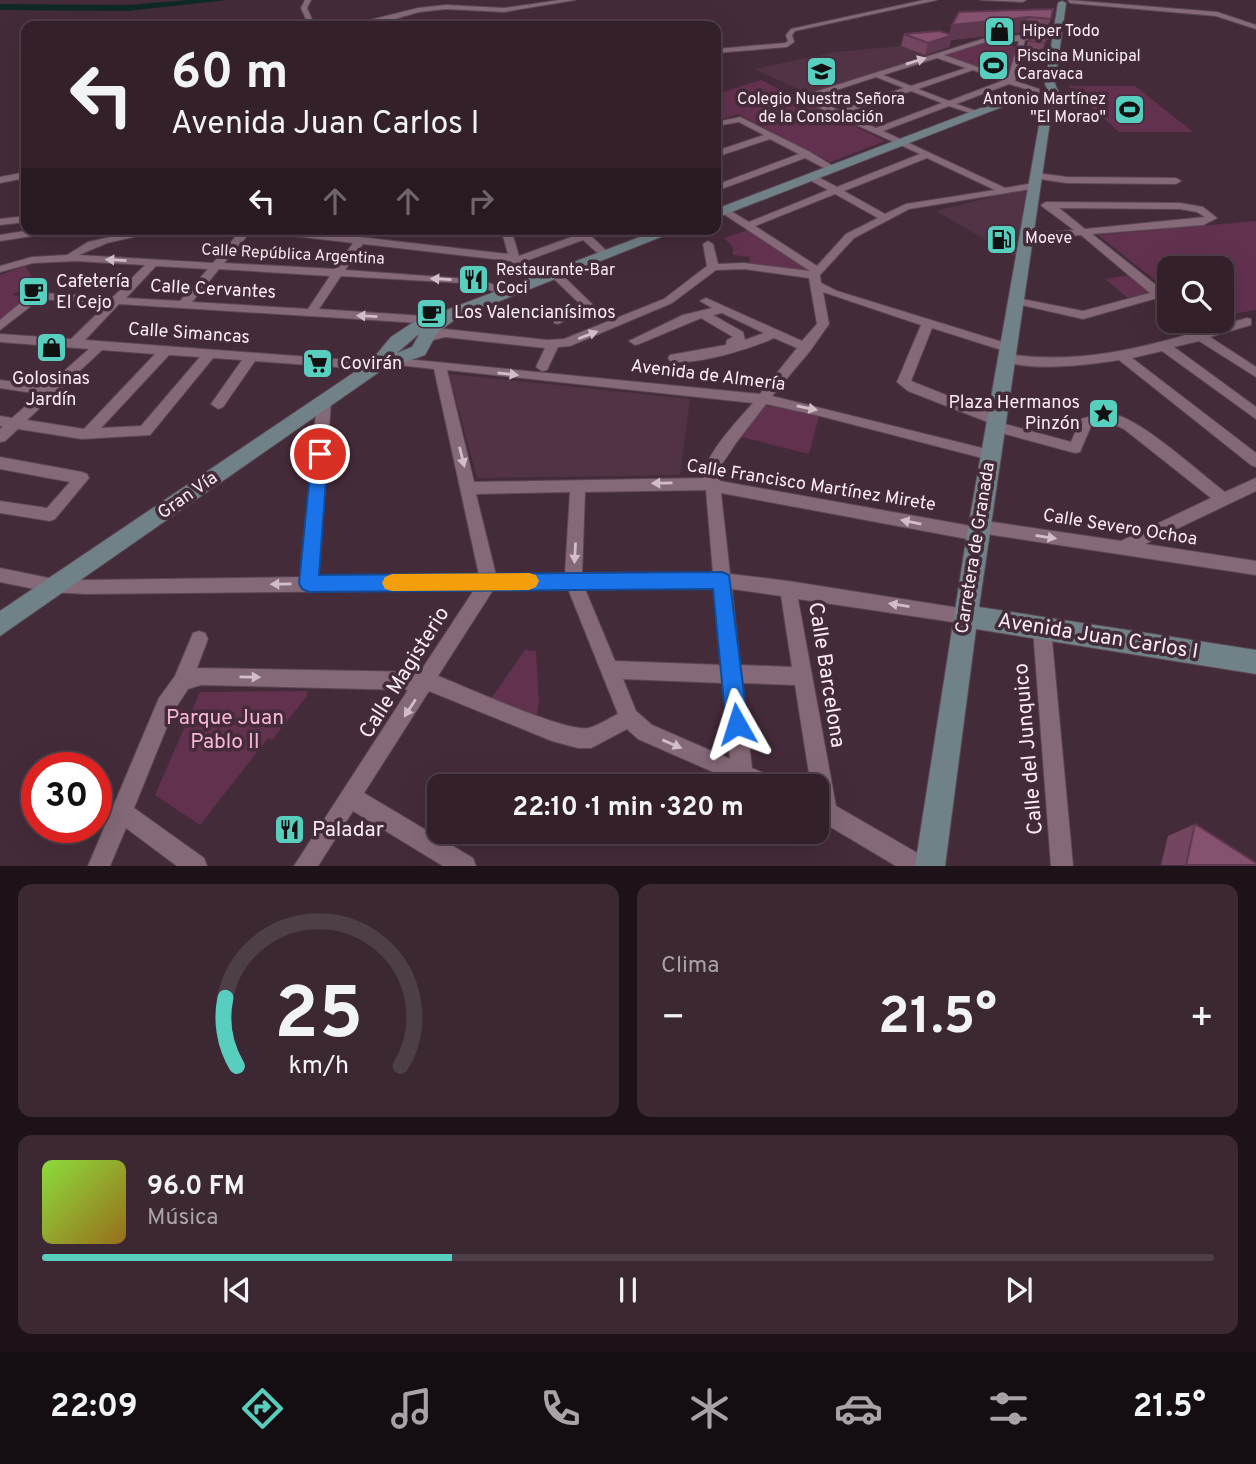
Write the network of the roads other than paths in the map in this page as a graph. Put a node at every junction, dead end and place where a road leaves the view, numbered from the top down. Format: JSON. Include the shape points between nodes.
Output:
{"nodes":[{"id":1,"x":308,"y":0,"type":"edge"},
{"id":2,"x":572,"y":0,"type":"edge"},
{"id":3,"x":934,"y":0,"type":"edge"},
{"id":4,"x":983,"y":0,"type":"edge"},
{"id":5,"x":1011,"y":0,"type":"edge"},
{"id":6,"x":1021,"y":0,"type":"edge"},
{"id":7,"x":1036,"y":0,"type":"edge"},
{"id":8,"x":1062,"y":1,"type":"edge"},
{"id":9,"x":310,"y":21,"type":"edge"},
{"id":10,"x":383,"y":21,"type":"edge"},
{"id":11,"x":1256,"y":27,"type":"edge"},
{"id":12,"x":1023,"y":37,"type":"junction"},
{"id":13,"x":1056,"y":38,"type":"junction"},
{"id":14,"x":721,"y":51,"type":"edge"},
{"id":15,"x":937,"y":55,"type":"junction"},
{"id":16,"x":973,"y":68,"type":"junction"},
{"id":17,"x":874,"y":74,"type":"junction"},
{"id":18,"x":1011,"y":82,"type":"junction"},
{"id":19,"x":911,"y":88,"type":"junction"},
{"id":20,"x":1043,"y":95,"type":"junction"},
{"id":21,"x":950,"y":103,"type":"junction"},
{"id":22,"x":837,"y":113,"type":"junction"},
{"id":23,"x":976,"y":114,"type":"junction"},
{"id":24,"x":721,"y":123,"type":"edge"},
{"id":25,"x":875,"y":131,"type":"junction"},
{"id":26,"x":770,"y":136,"type":"junction"},
{"id":27,"x":902,"y":143,"type":"junction"},
{"id":28,"x":721,"y":152,"type":"edge"},
{"id":29,"x":807,"y":155,"type":"junction"},
{"id":30,"x":926,"y":155,"type":"junction"},
{"id":31,"x":833,"y":169,"type":"junction"},
{"id":32,"x":21,"y":176,"type":"edge"},
{"id":33,"x":811,"y":177,"type":"junction"},
{"id":34,"x":0,"y":180,"type":"edge"},
{"id":35,"x":1175,"y":181,"type":"dead end"},
{"id":36,"x":721,"y":186,"type":"edge"},
{"id":37,"x":1001,"y":189,"type":"junction"},
{"id":38,"x":836,"y":191,"type":"junction"},
{"id":39,"x":1044,"y":197,"type":"junction"},
{"id":40,"x":721,"y":209,"type":"edge"},
{"id":41,"x":721,"y":212,"type":"edge"},
{"id":42,"x":884,"y":217,"type":"junction"},
{"id":43,"x":21,"y":220,"type":"edge"},
{"id":44,"x":0,"y":222,"type":"edge"},
{"id":45,"x":747,"y":226,"type":"junction"},
{"id":46,"x":1086,"y":232,"type":"junction"},
{"id":47,"x":21,"y":235,"type":"edge"},
{"id":48,"x":137,"y":235,"type":"edge"},
{"id":49,"x":243,"y":235,"type":"edge"},
{"id":50,"x":315,"y":235,"type":"edge"},
{"id":51,"x":508,"y":235,"type":"edge"},
{"id":52,"x":574,"y":235,"type":"edge"},
{"id":53,"x":584,"y":235,"type":"edge"},
{"id":54,"x":658,"y":235,"type":"edge"},
{"id":55,"x":1026,"y":237,"type":"junction"},
{"id":56,"x":0,"y":238,"type":"edge"},
{"id":57,"x":360,"y":240,"type":"junction"},
{"id":58,"x":708,"y":244,"type":"dead end"},
{"id":59,"x":606,"y":255,"type":"junction"},
{"id":60,"x":76,"y":258,"type":"junction"},
{"id":61,"x":515,"y":259,"type":"junction"},
{"id":62,"x":154,"y":262,"type":"junction"},
{"id":63,"x":217,"y":266,"type":"junction"},
{"id":64,"x":712,"y":267,"type":"junction"},
{"id":65,"x":0,"y":269,"type":"edge"},
{"id":66,"x":338,"y":273,"type":"junction"},
{"id":67,"x":555,"y":274,"type":"junction"},
{"id":68,"x":816,"y":277,"type":"junction"},
{"id":69,"x":534,"y":283,"type":"junction"},
{"id":70,"x":507,"y":293,"type":"junction"},
{"id":71,"x":1017,"y":300,"type":"junction"},
{"id":72,"x":116,"y":302,"type":"junction"},
{"id":73,"x":182,"y":306,"type":"junction"},
{"id":74,"x":704,"y":307,"type":"junction"},
{"id":75,"x":311,"y":313,"type":"junction"},
{"id":76,"x":403,"y":318,"type":"junction"},
{"id":77,"x":442,"y":318,"type":"junction"},
{"id":78,"x":558,"y":320,"type":"dead end"},
{"id":79,"x":1247,"y":322,"type":"dead end"},
{"id":80,"x":928,"y":323,"type":"junction"},
{"id":81,"x":773,"y":333,"type":"junction"},
{"id":82,"x":2,"y":336,"type":"edge"},
{"id":83,"x":422,"y":336,"type":"junction"},
{"id":84,"x":1200,"y":336,"type":"junction"},
{"id":85,"x":635,"y":341,"type":"dead end"},
{"id":86,"x":75,"y":343,"type":"junction"},
{"id":87,"x":553,"y":344,"type":"junction"},
{"id":88,"x":100,"y":345,"type":"junction"},
{"id":89,"x":734,"y":345,"type":"junction"},
{"id":90,"x":1164,"y":346,"type":"junction"},
{"id":91,"x":806,"y":348,"type":"junction"},
{"id":92,"x":166,"y":350,"type":"junction"},
{"id":93,"x":210,"y":353,"type":"junction"},
{"id":94,"x":1007,"y":353,"type":"junction"},
{"id":95,"x":252,"y":356,"type":"junction"},
{"id":96,"x":398,"y":356,"type":"junction"},
{"id":97,"x":1122,"y":356,"type":"junction"},
{"id":98,"x":674,"y":358,"type":"dead end"},
{"id":99,"x":440,"y":367,"type":"junction"},
{"id":100,"x":542,"y":367,"type":"dead end"},
{"id":101,"x":1256,"y":373,"type":"edge"},
{"id":102,"x":0,"y":384,"type":"edge"},
{"id":103,"x":52,"y":391,"type":"junction"},
{"id":104,"x":763,"y":399,"type":"junction"},
{"id":105,"x":324,"y":402,"type":"junction"},
{"id":106,"x":218,"y":404,"type":"dead end"},
{"id":107,"x":1256,"y":414,"type":"edge"},
{"id":108,"x":0,"y":421,"type":"edge"},
{"id":109,"x":996,"y":423,"type":"junction"},
{"id":110,"x":16,"y":424,"type":"junction"},
{"id":111,"x":87,"y":434,"type":"junction"},
{"id":112,"x":0,"y":437,"type":"edge"},
{"id":113,"x":990,"y":455,"type":"junction"},
{"id":114,"x":1256,"y":461,"type":"edge"},
{"id":115,"x":0,"y":463,"type":"edge"},
{"id":116,"x":1256,"y":484,"type":"edge"},
{"id":117,"x":578,"y":485,"type":"junction"},
{"id":118,"x":710,"y":485,"type":"junction"},
{"id":119,"x":470,"y":488,"type":"junction"},
{"id":120,"x":1223,"y":499,"type":"junction"},
{"id":121,"x":0,"y":507,"type":"edge"},
{"id":122,"x":978,"y":530,"type":"junction"},
{"id":123,"x":1120,"y":549,"type":"junction"},
{"id":124,"x":111,"y":550,"type":"junction"},
{"id":125,"x":1256,"y":568,"type":"edge"},
{"id":126,"x":0,"y":575,"type":"edge"},
{"id":127,"x":23,"y":580,"type":"junction"},
{"id":128,"x":722,"y":580,"type":"junction"},
{"id":129,"x":573,"y":581,"type":"junction"},
{"id":130,"x":489,"y":582,"type":"junction"},
{"id":131,"x":309,"y":583,"type":"junction"},
{"id":132,"x":58,"y":585,"type":"junction"},
{"id":133,"x":103,"y":587,"type":"junction"},
{"id":134,"x":788,"y":588,"type":"junction"},
{"id":135,"x":966,"y":616,"type":"junction"},
{"id":136,"x":4,"y":622,"type":"edge"},
{"id":137,"x":1042,"y":629,"type":"junction"},
{"id":138,"x":199,"y":639,"type":"dead end"},
{"id":139,"x":1256,"y":662,"type":"edge"},
{"id":140,"x":609,"y":670,"type":"junction"},
{"id":141,"x":732,"y":675,"type":"junction"},
{"id":142,"x":802,"y":677,"type":"junction"},
{"id":143,"x":428,"y":681,"type":"junction"},
{"id":144,"x":183,"y":682,"type":"junction"},
{"id":145,"x":629,"y":718,"type":"junction"},
{"id":146,"x":742,"y":773,"type":"joint"},
{"id":147,"x":816,"y":774,"type":"edge"},
{"id":148,"x":352,"y":798,"type":"junction"},
{"id":149,"x":122,"y":812,"type":"junction"},
{"id":150,"x":829,"y":814,"type":"edge"},
{"id":151,"x":99,"y":866,"type":"edge"},
{"id":152,"x":196,"y":866,"type":"edge"},
{"id":153,"x":305,"y":866,"type":"edge"},
{"id":154,"x":465,"y":866,"type":"edge"},
{"id":155,"x":918,"y":866,"type":"edge"},
{"id":156,"x":930,"y":866,"type":"edge"},
{"id":157,"x":1062,"y":866,"type":"edge"}],
"edges":[{"from":1,"to":9,"type":"street","via":[[304,8]]},
{"from":2,"to":10,"type":"street","via":[[504,10],[418,10]]},
{"from":3,"to":14,"type":"street","via":[[793,30],[789,35],[792,43],[787,46]]},
{"from":4,"to":5,"type":"street"},
{"from":5,"to":6,"type":"street"},
{"from":7,"to":8,"type":"street"},
{"from":8,"to":11,"type":"street","via":[[1217,14]]},
{"from":8,"to":13,"type":"main road","name":"Carretera de Granada"},
{"from":12,"to":13,"type":"street"},
{"from":12,"to":15,"type":"street","via":[[988,39]]},
{"from":12,"to":18,"type":"street"},
{"from":13,"to":20,"type":"main road","name":"Carretera de Granada"},
{"from":15,"to":16,"type":"street"},
{"from":17,"to":15,"type":"street","one_way":true},
{"from":16,"to":18,"type":"street"},
{"from":16,"to":19,"type":"street"},
{"from":17,"to":19,"type":"street"},
{"from":17,"to":22,"type":"street","via":[[805,97]]},
{"from":18,"to":20,"type":"street"},
{"from":18,"to":21,"type":"street"},
{"from":19,"to":21,"type":"street"},
{"from":19,"to":22,"type":"street"},
{"from":20,"to":23,"type":"main road"},
{"from":20,"to":39,"type":"main road","name":"Carretera de Granada"},
{"from":21,"to":23,"type":"street"},
{"from":21,"to":25,"type":"street"},
{"from":22,"to":25,"type":"street"},
{"from":23,"to":27,"type":"main road"},
{"from":24,"to":26,"type":"street","via":[[737,118]]},
{"from":25,"to":27,"type":"street"},
{"from":26,"to":28,"type":"street"},
{"from":26,"to":29,"type":"street"},
{"from":27,"to":30,"type":"street"},
{"from":27,"to":31,"type":"main road"},
{"from":29,"to":31,"type":"street"},
{"from":29,"to":36,"type":"street"},
{"from":30,"to":37,"type":"street"},
{"from":30,"to":38,"type":"street"},
{"from":31,"to":33,"type":"main road"},
{"from":32,"to":34,"type":"street"},
{"from":33,"to":38,"type":"street"},
{"from":33,"to":40,"type":"main road"},
{"from":35,"to":39,"type":"street","via":[[1067,180]]},
{"from":37,"to":39,"type":"street"},
{"from":37,"to":42,"type":"street","via":[[915,205]]},
{"from":38,"to":42,"type":"street"},
{"from":38,"to":45,"type":"street"},
{"from":39,"to":46,"type":"street"},
{"from":39,"to":46,"type":"street","via":[[1180,206],[1208,214],[1212,220]]},
{"from":39,"to":55,"type":"main road","name":"Carretera de Granada"},
{"from":41,"to":45,"type":"street"},
{"from":42,"to":68,"type":"street","via":[[850,236]]},
{"from":43,"to":44,"type":"street"},
{"from":45,"to":68,"type":"street"},
{"from":46,"to":55,"type":"street"},
{"from":46,"to":71,"type":"street","via":[[1157,295],[1083,314]]},
{"from":47,"to":56,"type":"street"},
{"from":48,"to":60,"type":"street","via":[[88,246],[72,255]]},
{"from":49,"to":63,"type":"street"},
{"from":50,"to":57,"type":"street"},
{"from":51,"to":61,"type":"street"},
{"from":52,"to":61,"type":"street"},
{"from":53,"to":59,"type":"street"},
{"from":54,"to":59,"type":"main road"},
{"from":55,"to":71,"type":"main road","name":"Carretera de Granada"},
{"from":57,"to":61,"type":"street"},
{"from":57,"to":66,"type":"street"},
{"from":58,"to":64,"type":"street"},
{"from":59,"to":67,"type":"main road"},
{"from":62,"to":60,"type":"street","name":"Calle República Argentina","one_way":true},
{"from":60,"to":65,"type":"street","name":"Calle República Argentina","via":[[43,258]]},
{"from":61,"to":69,"type":"street"},
{"from":62,"to":63,"type":"street","name":"Calle República Argentina"},
{"from":62,"to":72,"type":"street"},
{"from":63,"to":66,"type":"street","name":"Calle República Argentina"},
{"from":63,"to":73,"type":"street"},
{"from":64,"to":68,"type":"street","via":[[744,266]]},
{"from":87,"to":64,"type":"street","one_way":true,"via":[[574,340],[668,301]]},
{"from":70,"to":66,"type":"street","name":"Calle República Argentina","one_way":true,"via":[[462,280]]},
{"from":66,"to":75,"type":"street"},
{"from":67,"to":69,"type":"main road"},
{"from":67,"to":78,"type":"street","via":[[587,305]]},
{"from":68,"to":80,"type":"street","via":[[833,293]]},
{"from":68,"to":91,"type":"street","via":[[823,324]]},
{"from":69,"to":70,"type":"street"},
{"from":70,"to":77,"type":"street"},
{"from":71,"to":94,"type":"main road","name":"Carretera de Granada"},
{"from":72,"to":73,"type":"street","name":"Calle Cervantes"},
{"from":72,"to":82,"type":"street","name":"Calle Cervantes","via":[[37,297]]},
{"from":72,"to":86,"type":"street"},
{"from":73,"to":75,"type":"street","name":"Calle Cervantes"},
{"from":74,"to":81,"type":"street","via":[[723,310]]},
{"from":74,"to":85,"type":"street"},
{"from":74,"to":89,"type":"street","via":[[739,335],[731,343]]},
{"from":76,"to":75,"type":"street","name":"Calle Cervantes","one_way":true},
{"from":76,"to":77,"type":"street","name":"Calle Cervantes"},
{"from":76,"to":83,"type":"street"},
{"from":77,"to":83,"type":"main road","name":"Gran Vía"},
{"from":79,"to":84,"type":"street"},
{"from":80,"to":94,"type":"street"},
{"from":80,"to":109,"type":"street","via":[[903,377],[905,384]]},
{"from":81,"to":89,"type":"street"},
{"from":81,"to":91,"type":"street"},
{"from":82,"to":86,"type":"street","name":"Calle Simancas"},
{"from":83,"to":87,"type":"street","via":[[445,333]]},
{"from":83,"to":96,"type":"main road","name":"Gran Vía","via":[[419,351]]},
{"from":84,"to":90,"type":"street"},
{"from":84,"to":101,"type":"street"},
{"from":86,"to":88,"type":"street","name":"Calle Simancas"},
{"from":87,"to":100,"type":"street"},
{"from":88,"to":92,"type":"street","name":"Calle Simancas"},
{"from":88,"to":103,"type":"street"},
{"from":89,"to":98,"type":"street"},
{"from":90,"to":97,"type":"street"},
{"from":90,"to":107,"type":"street"},
{"from":91,"to":104,"type":"street"},
{"from":92,"to":93,"type":"street","name":"Calle Simancas"},
{"from":92,"to":111,"type":"street"},
{"from":93,"to":95,"type":"street","name":"Calle Simancas"},
{"from":93,"to":111,"type":"street","via":[[146,430]]},
{"from":94,"to":97,"type":"street","via":[[1049,361]]},
{"from":94,"to":109,"type":"main road","name":"Carretera de Granada"},
{"from":95,"to":96,"type":"street","name":"Calle Simancas"},
{"from":95,"to":106,"type":"street"},
{"from":96,"to":99,"type":"street","name":"Avenida de Almería"},
{"from":96,"to":105,"type":"main road","name":"Gran Vía"},
{"from":97,"to":114,"type":"street"},
{"from":99,"to":104,"type":"street","name":"Avenida de Almería","one_way":true},
{"from":99,"to":119,"type":"street","one_way":true},
{"from":102,"to":103,"type":"street"},
{"from":103,"to":110,"type":"street"},
{"from":104,"to":113,"type":"street","name":"Avenida de Almería","one_way":true},
{"from":104,"to":118,"type":"street","via":[[713,464]]},
{"from":105,"to":124,"type":"main road","name":"Gran Vía"},
{"from":105,"to":131,"type":"street"},
{"from":108,"to":110,"type":"street"},
{"from":109,"to":113,"type":"main road","name":"Carretera de Granada"},
{"from":109,"to":120,"type":"street","via":[[1075,448],[1086,423],[1116,419]]},
{"from":110,"to":111,"type":"street"},
{"from":110,"to":112,"type":"street"},
{"from":113,"to":122,"type":"main road","name":"Carretera de Granada"},
{"from":115,"to":121,"type":"street","via":[[82,478],[50,515]]},
{"from":116,"to":120,"type":"street"},
{"from":118,"to":117,"type":"street","name":"Calle Francisco Martínez Mirete","one_way":true},
{"from":117,"to":119,"type":"street","name":"Calle Francisco Martínez Mirete"},
{"from":117,"to":129,"type":"street","one_way":true},
{"from":122,"to":118,"type":"street","name":"Calle Francisco Martínez Mirete","one_way":true},
{"from":118,"to":128,"type":"street"},
{"from":119,"to":130,"type":"street"},
{"from":120,"to":123,"type":"street"},
{"from":122,"to":123,"type":"street","name":"Calle Severo Ochoa","one_way":true},
{"from":122,"to":135,"type":"main road","name":"Carretera de Granada"},
{"from":123,"to":125,"type":"street","name":"Calle Severo Ochoa"},
{"from":124,"to":132,"type":"main road","name":"Gran Vía"},
{"from":124,"to":133,"type":"street","via":[[92,573],[94,583]]},
{"from":126,"to":127,"type":"street","name":"Avenida Juan Carlos I"},
{"from":127,"to":132,"type":"street","name":"Avenida Juan Carlos I"},
{"from":127,"to":136,"type":"street","via":[[31,593]]},
{"from":128,"to":129,"type":"street","name":"Avenida Juan Carlos I"},
{"from":128,"to":134,"type":"street","name":"Avenida Juan Carlos I"},
{"from":128,"to":141,"type":"street"},
{"from":129,"to":130,"type":"street","name":"Avenida Juan Carlos I"},
{"from":129,"to":140,"type":"street"},
{"from":130,"to":131,"type":"street","name":"Avenida Juan Carlos I"},
{"from":130,"to":143,"type":"street","name":"Calle Magisterio"},
{"from":131,"to":133,"type":"street","name":"Avenida Juan Carlos I","one_way":true},
{"from":132,"to":133,"type":"street","name":"Avenida Juan Carlos I"},
{"from":132,"to":136,"type":"main road","name":"Gran Vía"},
{"from":135,"to":134,"type":"street","name":"Avenida Juan Carlos I","one_way":true},
{"from":134,"to":142,"type":"street","name":"Calle Barcelona"},
{"from":135,"to":137,"type":"main road","name":"Avenida Juan Carlos I"},
{"from":135,"to":156,"type":"main road","name":"Carretera de Granada"},
{"from":137,"to":139,"type":"main road","name":"Avenida Juan Carlos I"},
{"from":137,"to":157,"type":"street","name":"Calle del Junquico"},
{"from":138,"to":144,"type":"street"},
{"from":140,"to":141,"type":"street"},
{"from":140,"to":145,"type":"street"},
{"from":141,"to":142,"type":"street"},
{"from":141,"to":146,"type":"street"},
{"from":142,"to":147,"type":"street","name":"Calle Barcelona"},
{"from":144,"to":143,"type":"street","one_way":true,"via":[[201,676]]},
{"from":143,"to":145,"type":"street","via":[[578,738],[591,738]]},
{"from":143,"to":148,"type":"street","name":"Calle Magisterio","one_way":true},
{"from":144,"to":149,"type":"street","via":[[172,693]]},
{"from":145,"to":146,"type":"street","one_way":true,"via":[[645,732]]},
{"from":148,"to":153,"type":"street","name":"Calle Magisterio"},
{"from":148,"to":154,"type":"street"},
{"from":149,"to":151,"type":"street"},
{"from":149,"to":152,"type":"street"},
{"from":150,"to":155,"type":"street"}]}
